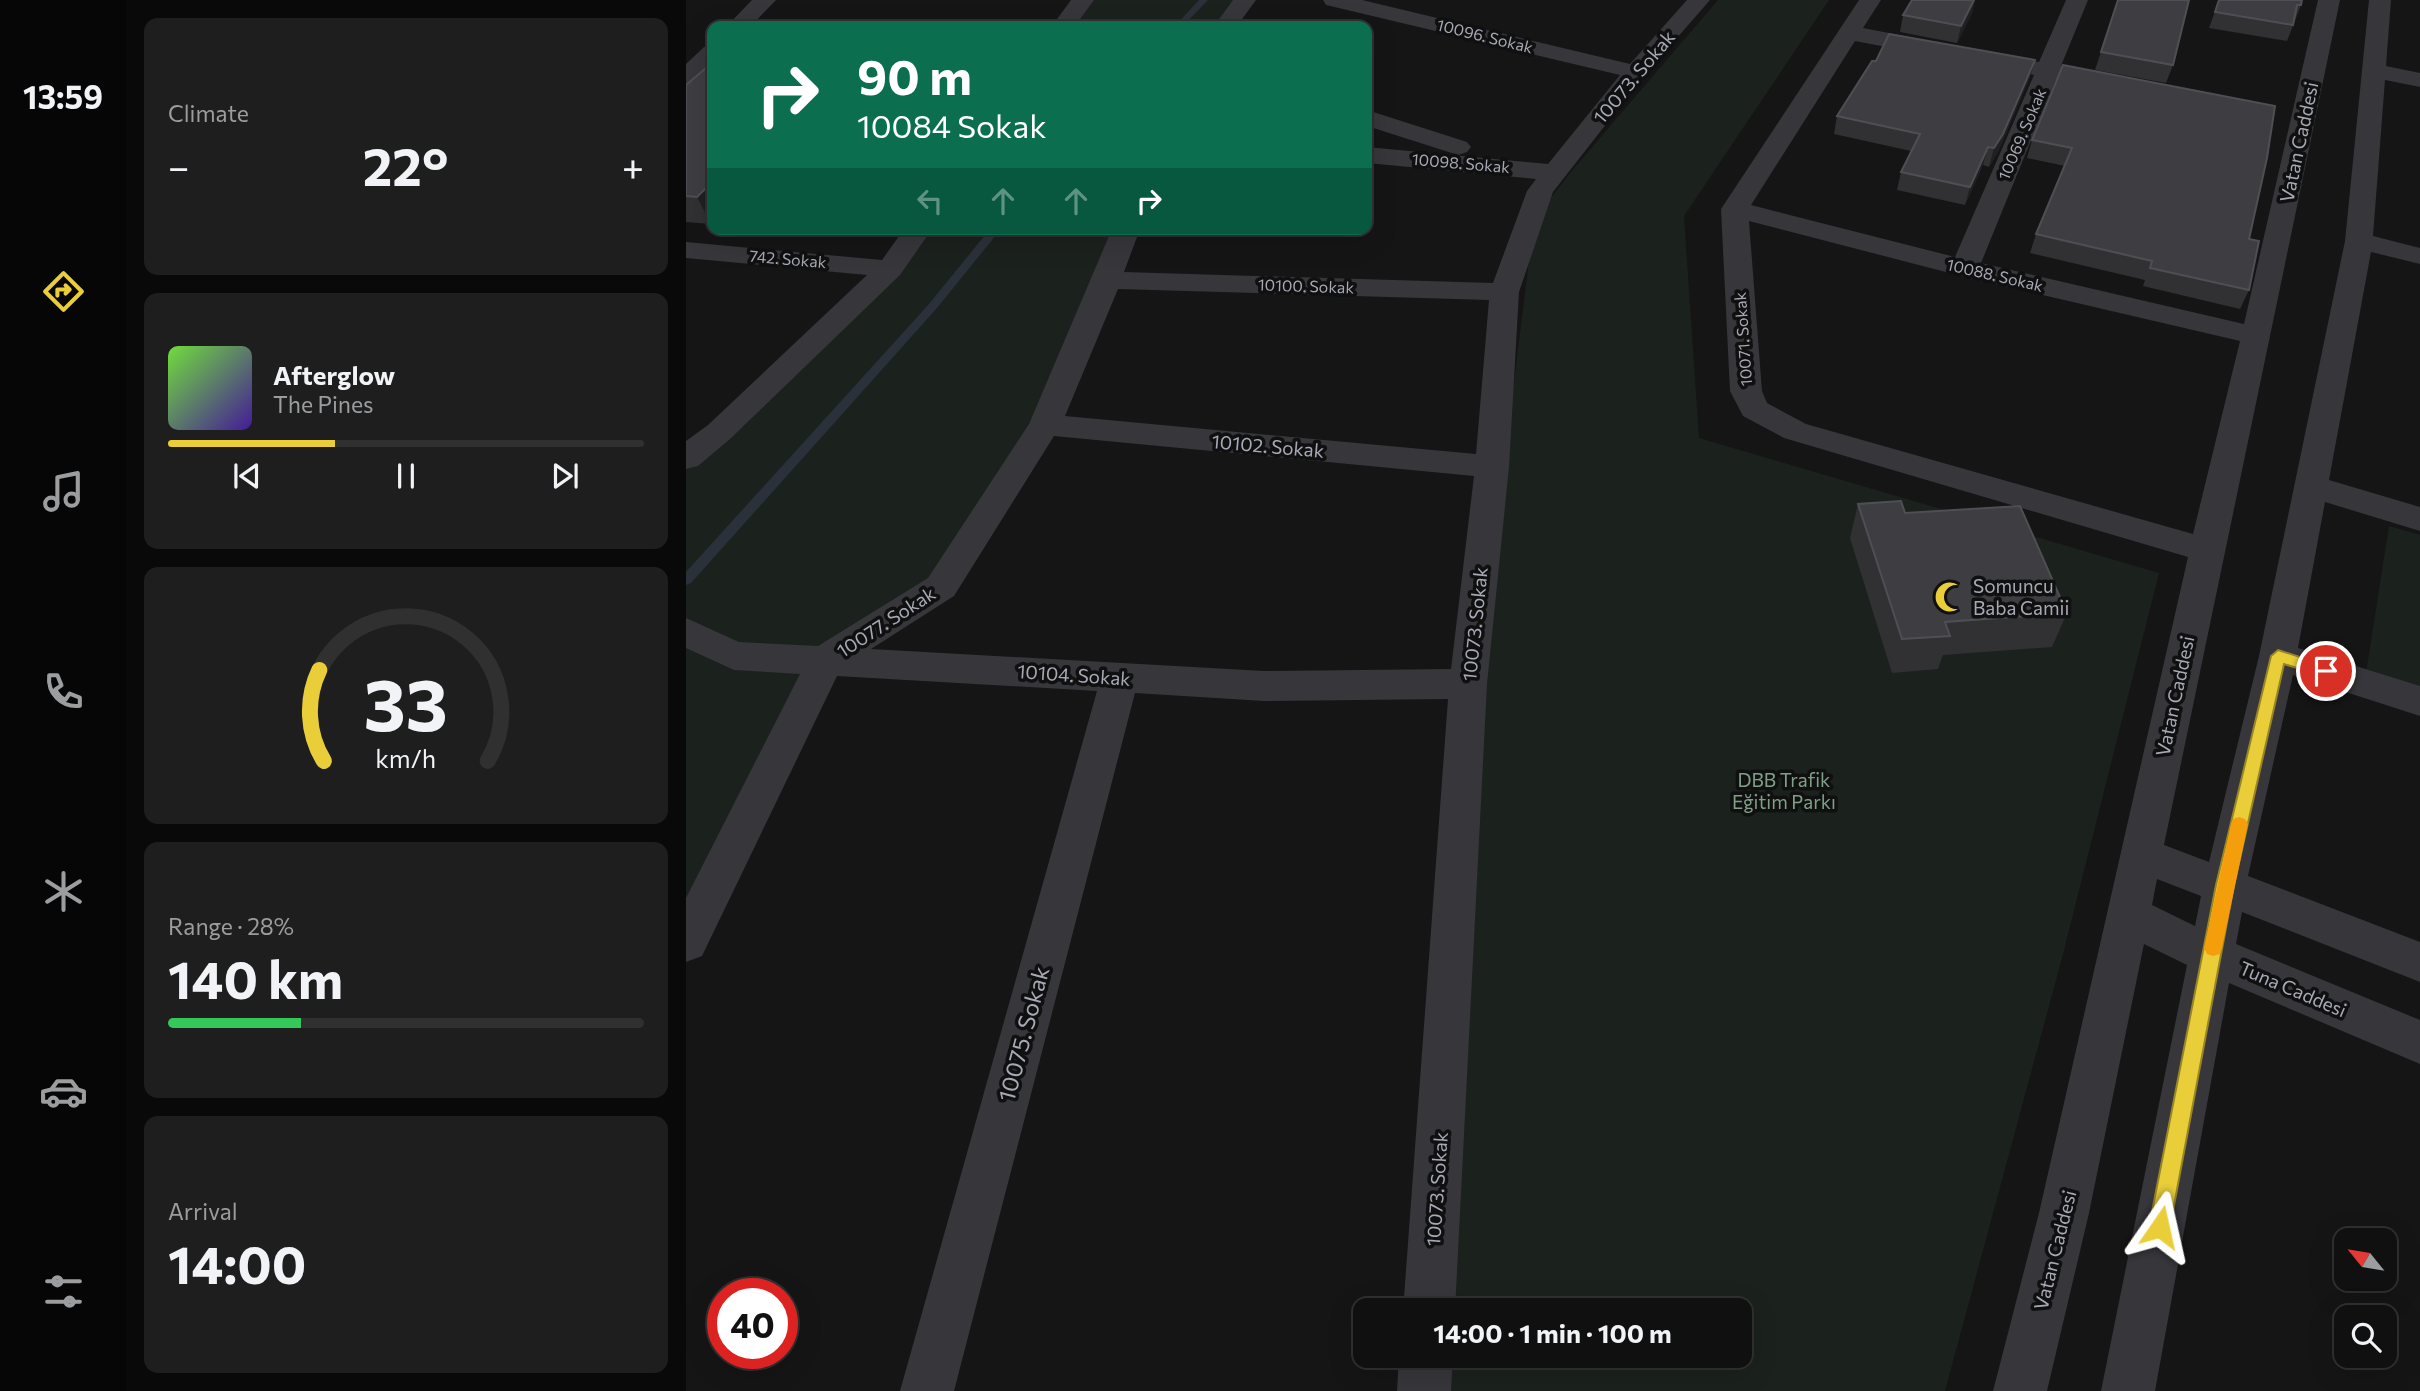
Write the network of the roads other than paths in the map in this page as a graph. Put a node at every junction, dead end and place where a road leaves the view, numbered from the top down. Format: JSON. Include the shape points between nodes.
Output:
{"nodes":[{"id":1,"x":765,"y":0,"type":"edge"},
{"id":2,"x":1083,"y":0,"type":"edge"},
{"id":3,"x":1245,"y":0,"type":"edge"},
{"id":4,"x":1334,"y":0,"type":"edge"},
{"id":5,"x":1699,"y":0,"type":"edge"},
{"id":6,"x":1870,"y":0,"type":"edge"},
{"id":7,"x":2077,"y":0,"type":"edge"},
{"id":8,"x":2329,"y":0,"type":"edge"},
{"id":9,"x":2380,"y":0,"type":"edge"},
{"id":10,"x":743,"y":21,"type":"edge"},
{"id":11,"x":1067,"y":21,"type":"edge"},
{"id":12,"x":1229,"y":21,"type":"edge"},
{"id":13,"x":1851,"y":33,"type":"junction"},
{"id":14,"x":707,"y":57,"type":"edge"},
{"id":15,"x":2050,"y":70,"type":"junction"},
{"id":16,"x":2375,"y":71,"type":"junction"},
{"id":17,"x":1635,"y":72,"type":"junction"},
{"id":18,"x":686,"y":77,"type":"edge"},
{"id":19,"x":2420,"y":80,"type":"edge"},
{"id":20,"x":2130,"y":86,"type":"edge"},
{"id":21,"x":1372,"y":120,"type":"edge"},
{"id":22,"x":1372,"y":155,"type":"edge"},
{"id":23,"x":1539,"y":170,"type":"junction"},
{"id":24,"x":1735,"y":209,"type":"junction"},
{"id":25,"x":914,"y":235,"type":"edge"},
{"id":26,"x":1124,"y":235,"type":"edge"},
{"id":27,"x":2359,"y":241,"type":"junction"},
{"id":28,"x":686,"y":250,"type":"edge"},
{"id":29,"x":2420,"y":256,"type":"edge"},
{"id":30,"x":1965,"y":268,"type":"junction"},
{"id":31,"x":890,"y":269,"type":"junction"},
{"id":32,"x":1107,"y":281,"type":"junction"},
{"id":33,"x":1504,"y":292,"type":"junction"},
{"id":34,"x":2256,"y":336,"type":"junction"},
{"id":35,"x":1045,"y":425,"type":"junction"},
{"id":36,"x":686,"y":458,"type":"edge"},
{"id":37,"x":1492,"y":467,"type":"junction"},
{"id":38,"x":2310,"y":486,"type":"junction"},
{"id":39,"x":2420,"y":519,"type":"edge"},
{"id":40,"x":2207,"y":550,"type":"junction"},
{"id":41,"x":686,"y":632,"type":"edge"},
{"id":42,"x":2278,"y":656,"type":"junction"},
{"id":43,"x":827,"y":659,"type":"junction"},
{"id":44,"x":1120,"y":678,"type":"junction"},
{"id":45,"x":1468,"y":684,"type":"junction"},
{"id":46,"x":2420,"y":701,"type":"edge"},
{"id":47,"x":2141,"y":854,"type":"junction"},
{"id":48,"x":2225,"y":885,"type":"junction"},
{"id":49,"x":2129,"y":915,"type":"junction"},
{"id":50,"x":686,"y":942,"type":"edge"},
{"id":51,"x":2212,"y":955,"type":"junction"},
{"id":52,"x":2420,"y":962,"type":"edge"},
{"id":53,"x":2420,"y":1042,"type":"edge"},
{"id":54,"x":1430,"y":1298,"type":"edge"},
{"id":55,"x":1425,"y":1368,"type":"edge"},
{"id":56,"x":927,"y":1391,"type":"edge"},
{"id":57,"x":1424,"y":1391,"type":"edge"},
{"id":58,"x":2020,"y":1391,"type":"edge"},
{"id":59,"x":2128,"y":1391,"type":"edge"}],
"edges":[{"from":1,"to":10,"type":"street"},
{"from":2,"to":11,"type":"street"},
{"from":3,"to":12,"type":"street"},
{"from":4,"to":17,"type":"street","name":"10096. Sokak"},
{"from":5,"to":17,"type":"street","name":"10073. Sokak"},
{"from":6,"to":13,"type":"street"},
{"from":7,"to":15,"type":"street","name":"10069. Sokak"},
{"from":8,"to":34,"type":"street","name":"Vatan Caddesi","via":[[2290,117]]},
{"from":9,"to":16,"type":"street"},
{"from":13,"to":15,"type":"street"},
{"from":13,"to":24,"type":"street"},
{"from":14,"to":18,"type":"street"},
{"from":15,"to":20,"type":"street"},
{"from":15,"to":30,"type":"street","name":"10069. Sokak"},
{"from":16,"to":19,"type":"street"},
{"from":16,"to":27,"type":"street"},
{"from":17,"to":23,"type":"street","name":"10073. Sokak"},
{"from":21,"to":23,"type":"street"},
{"from":22,"to":23,"type":"street","name":"10098. Sokak"},
{"from":23,"to":33,"type":"street","name":"10073. Sokak","via":[[1540,191]]},
{"from":24,"to":30,"type":"street","name":"10088. Sokak"},
{"from":24,"to":40,"type":"street","name":"10071. Sokak","via":[[1746,391],[1754,409],[1795,431]]},
{"from":25,"to":31,"type":"street"},
{"from":26,"to":32,"type":"street","name":"10077. Sokak"},
{"from":27,"to":29,"type":"street"},
{"from":27,"to":38,"type":"street"},
{"from":28,"to":31,"type":"street","name":"742. Sokak"},
{"from":30,"to":34,"type":"street","name":"10088. Sokak"},
{"from":31,"to":36,"type":"street"},
{"from":32,"to":33,"type":"street","name":"10100. Sokak"},
{"from":32,"to":35,"type":"street","name":"10077. Sokak"},
{"from":33,"to":37,"type":"street","name":"10073. Sokak"},
{"from":34,"to":40,"type":"street","name":"Vatan Caddesi"},
{"from":35,"to":37,"type":"street","name":"10102. Sokak"},
{"from":35,"to":43,"type":"street","name":"10077. Sokak","via":[[940,587]]},
{"from":37,"to":45,"type":"street","name":"10073. Sokak"},
{"from":38,"to":39,"type":"street"},
{"from":38,"to":42,"type":"street"},
{"from":40,"to":47,"type":"street","name":"Vatan Caddesi"},
{"from":41,"to":43,"type":"street","name":"10104. Sokak","via":[[734,656]]},
{"from":42,"to":46,"type":"street"},
{"from":42,"to":48,"type":"street"},
{"from":43,"to":44,"type":"street","name":"10104. Sokak"},
{"from":43,"to":50,"type":"street","name":"10077. Sokak"},
{"from":44,"to":45,"type":"street","name":"10104. Sokak","via":[[1264,686]]},
{"from":44,"to":56,"type":"street","name":"10075. Sokak"},
{"from":45,"to":54,"type":"street","name":"10073. Sokak"},
{"from":47,"to":48,"type":"street"},
{"from":47,"to":49,"type":"street","name":"Vatan Caddesi"},
{"from":48,"to":51,"type":"street"},
{"from":48,"to":52,"type":"street"},
{"from":49,"to":51,"type":"street","name":"Tuna Caddesi"},
{"from":49,"to":58,"type":"street","name":"Vatan Caddesi"},
{"from":51,"to":53,"type":"street","name":"Tuna Caddesi"},
{"from":51,"to":59,"type":"street"},
{"from":55,"to":57,"type":"street"}]}
